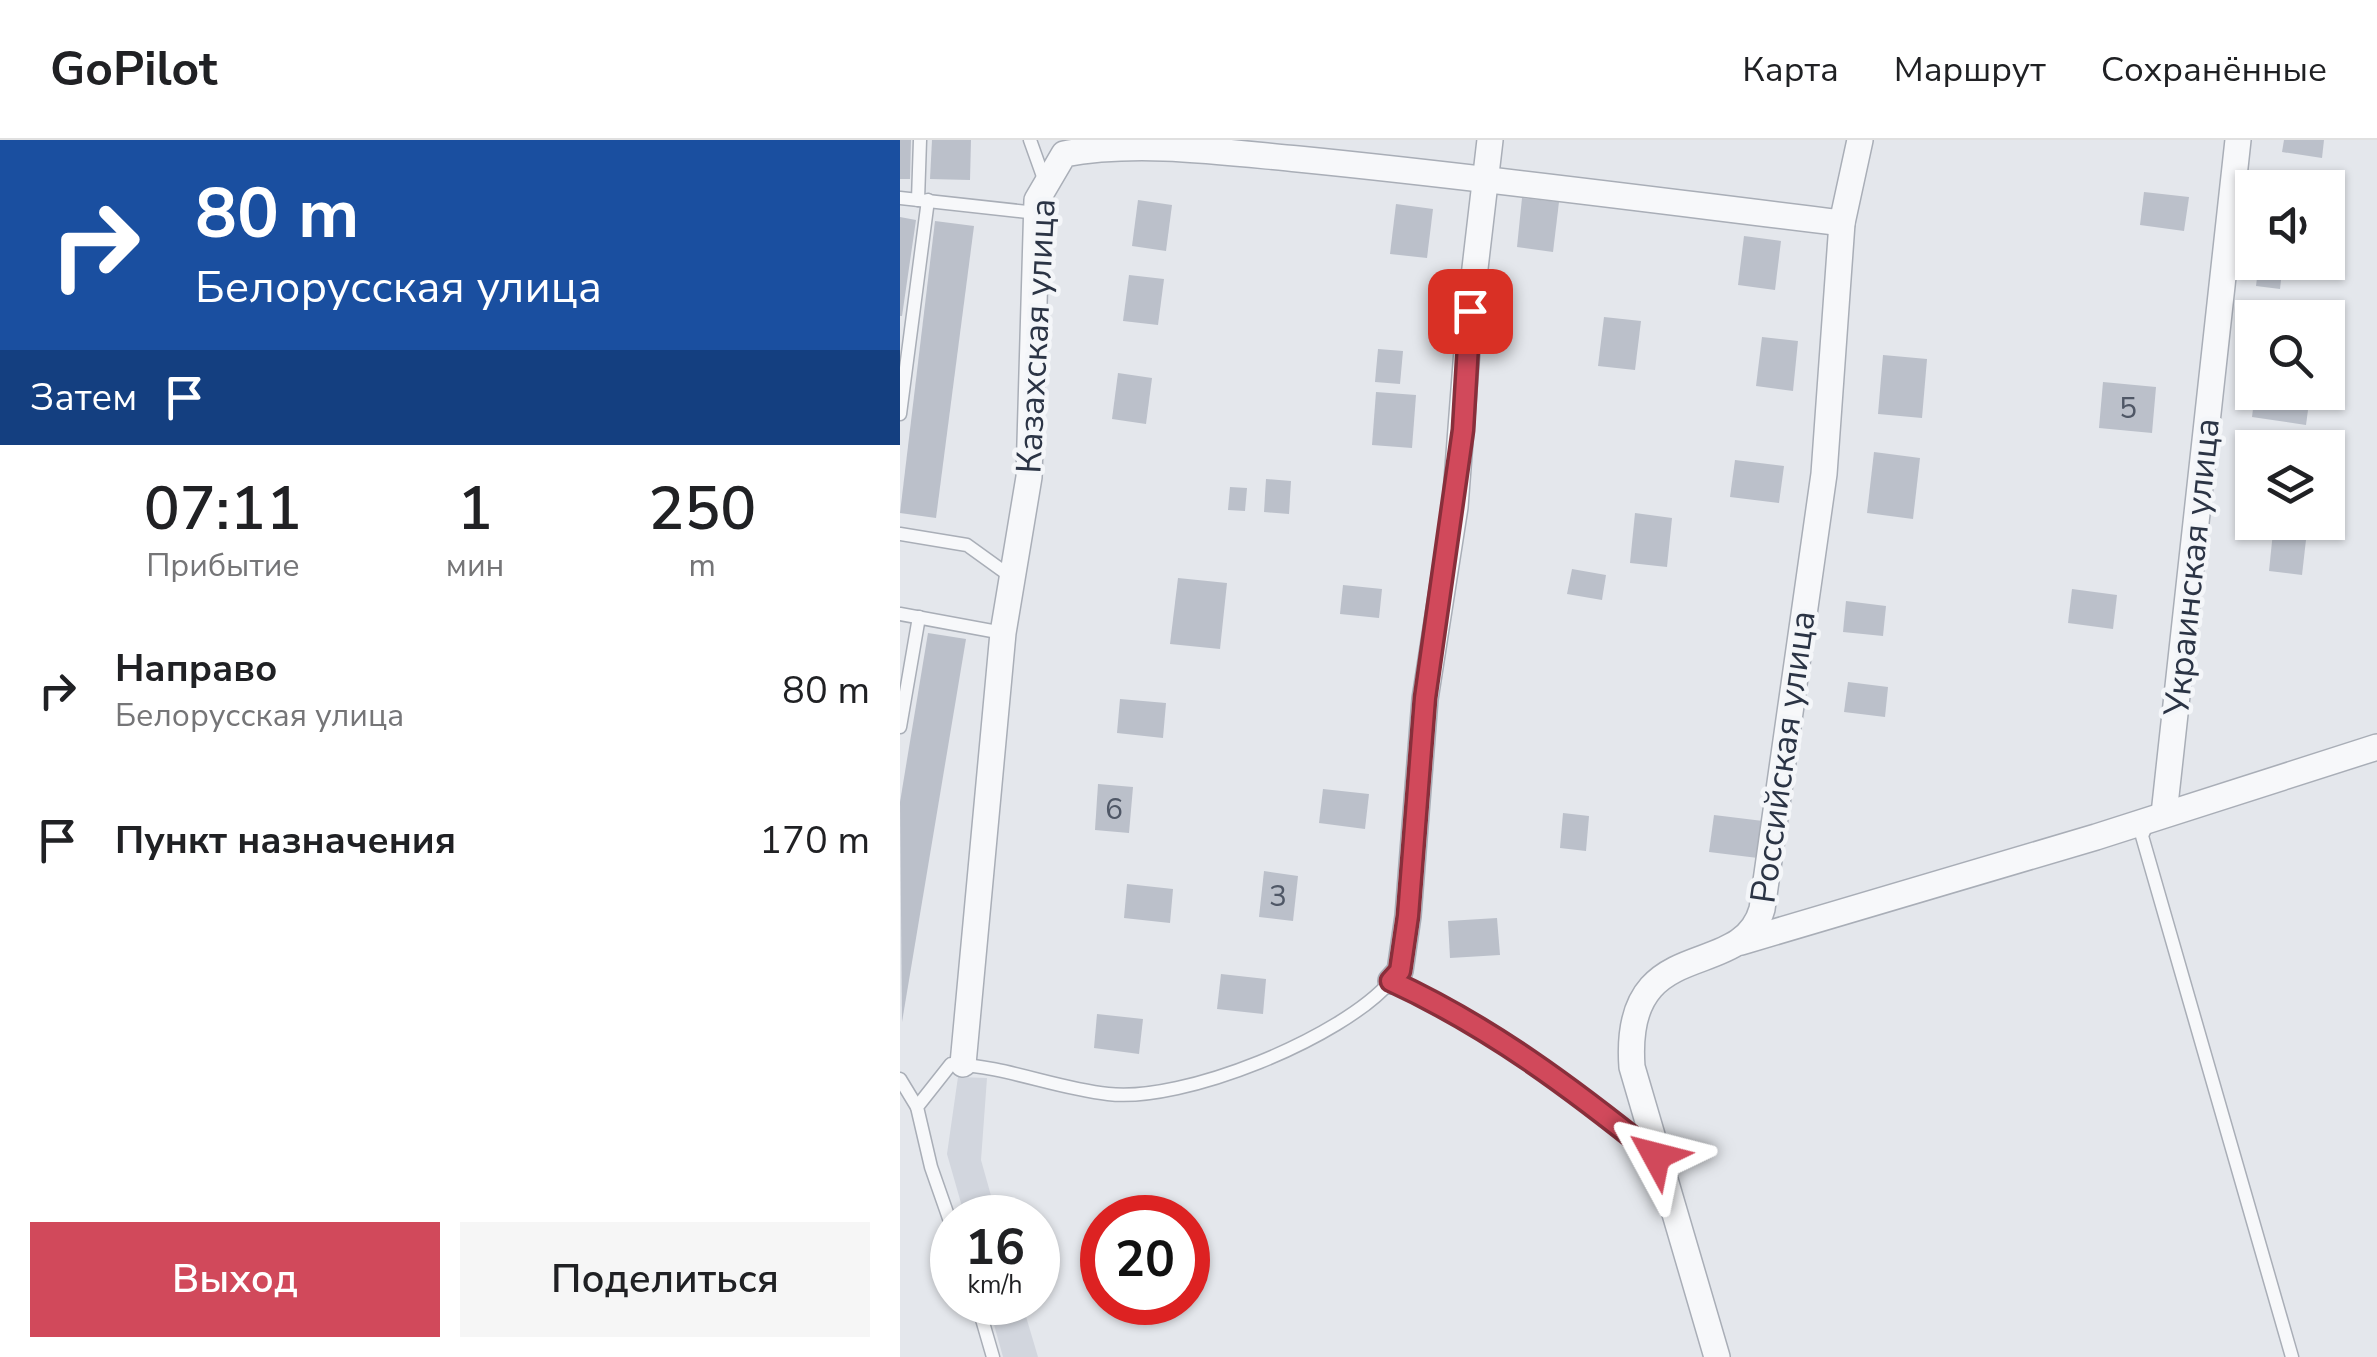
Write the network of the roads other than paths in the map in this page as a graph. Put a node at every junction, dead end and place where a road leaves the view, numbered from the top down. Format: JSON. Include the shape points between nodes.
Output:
{"nodes":[{"id":1,"x":920,"y":140,"type":"edge"},
{"id":2,"x":1030,"y":140,"type":"edge"},
{"id":3,"x":1490,"y":140,"type":"edge"},
{"id":4,"x":1860,"y":140,"type":"edge"},
{"id":5,"x":2238,"y":140,"type":"edge"},
{"id":6,"x":1488,"y":178,"type":"junction"},
{"id":7,"x":1044,"y":182,"type":"junction"},
{"id":8,"x":900,"y":198,"type":"edge"},
{"id":9,"x":923,"y":200,"type":"junction"},
{"id":10,"x":1036,"y":212,"type":"junction"},
{"id":11,"x":1842,"y":222,"type":"junction"},
{"id":12,"x":900,"y":414,"type":"edge"},
{"id":13,"x":900,"y":534,"type":"edge"},
{"id":14,"x":1010,"y":576,"type":"junction"},
{"id":15,"x":900,"y":614,"type":"edge"},
{"id":16,"x":920,"y":618,"type":"junction"},
{"id":17,"x":1003,"y":633,"type":"junction"},
{"id":18,"x":900,"y":727,"type":"edge"},
{"id":19,"x":2377,"y":747,"type":"edge"},
{"id":20,"x":2159,"y":816,"type":"junction"},
{"id":21,"x":1741,"y":942,"type":"junction"},
{"id":22,"x":1391,"y":981,"type":"junction"},
{"id":23,"x":963,"y":1064,"type":"junction"},
{"id":24,"x":900,"y":1079,"type":"edge"},
{"id":25,"x":917,"y":1106,"type":"junction"},
{"id":26,"x":1656,"y":1156,"type":"junction"},
{"id":27,"x":941,"y":1195,"type":"edge"},
{"id":28,"x":984,"y":1325,"type":"edge"},
{"id":29,"x":994,"y":1357,"type":"edge"},
{"id":30,"x":1717,"y":1357,"type":"edge"},
{"id":31,"x":2292,"y":1357,"type":"edge"}],
"edges":[{"from":1,"to":9,"type":"lane"},
{"from":2,"to":7,"type":"lane"},
{"from":3,"to":6,"type":"street"},
{"from":4,"to":11,"type":"street","name":"Российская улица"},
{"from":5,"to":20,"type":"street","name":"Украинская улица"},
{"from":6,"to":7,"type":"street","name":"Казахская улица","via":[[1100,143],[1064,154]]},
{"from":6,"to":11,"type":"street","name":"Казахская улица"},
{"from":6,"to":22,"type":"street","via":[[1455,508],[1425,698],[1408,916],[1400,971]]},
{"from":7,"to":10,"type":"street","name":"Казахская улица"},
{"from":8,"to":9,"type":"lane"},
{"from":9,"to":10,"type":"lane"},
{"from":9,"to":12,"type":"lane"},
{"from":10,"to":14,"type":"street","name":"Казахская улица","via":[[1029,477]]},
{"from":11,"to":21,"type":"street","name":"Российская улица","via":[[1824,474],[1762,909]]},
{"from":13,"to":14,"type":"lane","via":[[967,545]]},
{"from":14,"to":17,"type":"street","name":"Казахская улица"},
{"from":15,"to":16,"type":"lane"},
{"from":16,"to":17,"type":"lane"},
{"from":16,"to":18,"type":"lane"},
{"from":17,"to":23,"type":"street","name":"Казахская улица"},
{"from":19,"to":20,"type":"street"},
{"from":20,"to":21,"type":"street"},
{"from":20,"to":31,"type":"lane","via":[[2142,836]]},
{"from":21,"to":26,"type":"street","name":"Российская улица","via":[[1668,972],[1640,1002],[1632,1067]]},
{"from":22,"to":23,"type":"lane","via":[[1379,996],[1292,1046],[1184,1089],[1108,1094]]},
{"from":22,"to":26,"type":"lane","via":[[1570,1087]]},
{"from":23,"to":25,"type":"lane","via":[[938,1075]]},
{"from":24,"to":25,"type":"lane"},
{"from":25,"to":27,"type":"lane"},
{"from":26,"to":30,"type":"street","name":"Российская улица"},
{"from":28,"to":29,"type":"lane"}]}
